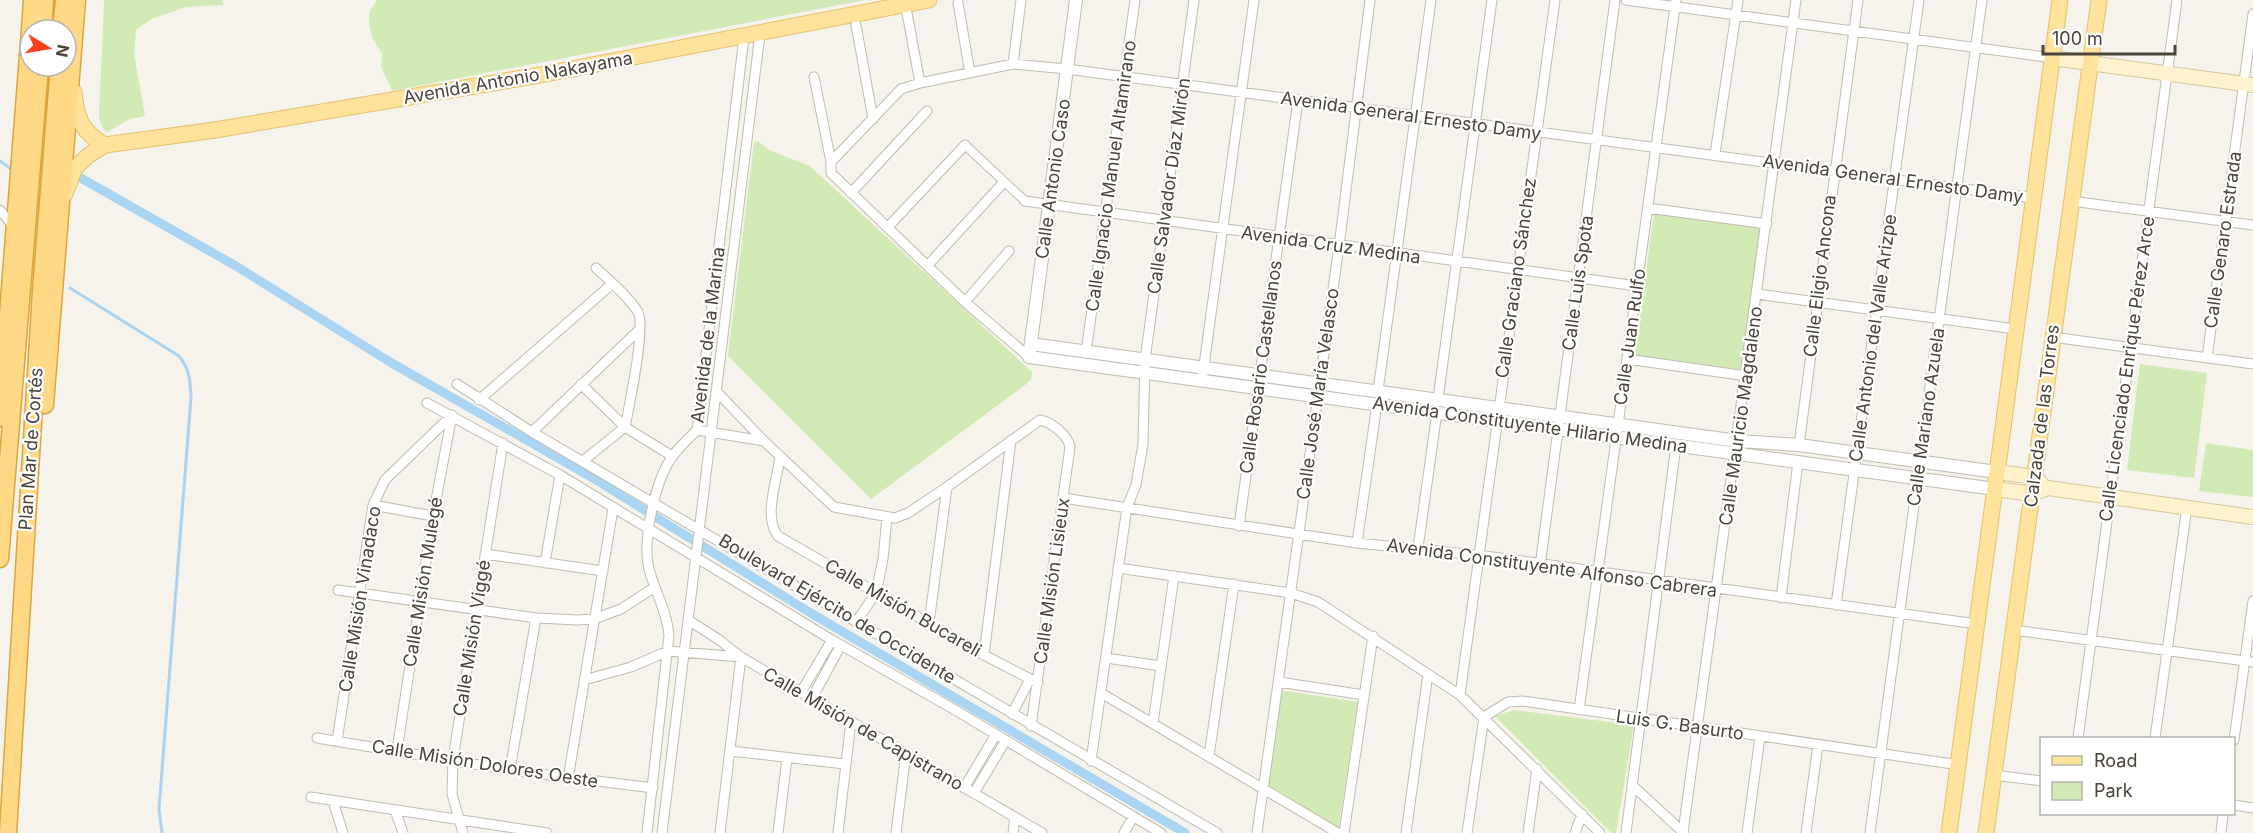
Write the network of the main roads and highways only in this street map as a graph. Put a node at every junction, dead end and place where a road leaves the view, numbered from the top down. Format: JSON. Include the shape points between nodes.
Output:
{"nodes":[{"id":1,"x":32,"y":0,"type":"edge"},
{"id":2,"x":45,"y":0,"type":"edge"},
{"id":3,"x":64,"y":0,"type":"edge"},
{"id":4,"x":77,"y":0,"type":"edge"},
{"id":5,"x":929,"y":0,"type":"edge"},
{"id":6,"x":2060,"y":0,"type":"edge"},
{"id":7,"x":2099,"y":0,"type":"edge"},
{"id":8,"x":31,"y":18,"type":"edge"},
{"id":9,"x":44,"y":18,"type":"edge"},
{"id":10,"x":62,"y":18,"type":"edge"},
{"id":11,"x":74,"y":18,"type":"edge"},
{"id":12,"x":2052,"y":58,"type":"junction"},
{"id":13,"x":2090,"y":62,"type":"junction"},
{"id":14,"x":26,"y":78,"type":"edge"},
{"id":15,"x":39,"y":78,"type":"edge"},
{"id":16,"x":63,"y":78,"type":"edge"},
{"id":17,"x":65,"y":78,"type":"edge"},
{"id":18,"x":67,"y":78,"type":"edge"},
{"id":19,"x":2248,"y":84,"type":"edge"},
{"id":20,"x":105,"y":145,"type":"junction"},
{"id":21,"x":61,"y":205,"type":"junction"},
{"id":22,"x":0,"y":418,"type":"edge"},
{"id":23,"x":1997,"y":472,"type":"junction"},
{"id":24,"x":2035,"y":477,"type":"junction"},
{"id":25,"x":2048,"y":488,"type":"junction"},
{"id":26,"x":1995,"y":489,"type":"junction"},
{"id":27,"x":2032,"y":494,"type":"junction"},
{"id":28,"x":2253,"y":517,"type":"edge"},
{"id":29,"x":0,"y":559,"type":"edge"},
{"id":30,"x":14,"y":755,"type":"junction"},
{"id":31,"x":8,"y":833,"type":"edge"},
{"id":32,"x":1949,"y":833,"type":"edge"},
{"id":33,"x":1986,"y":833,"type":"edge"}],
"edges":[{"from":1,"to":8,"type":"highway"},
{"from":2,"to":9,"type":"highway"},
{"from":3,"to":10,"type":"highway"},
{"from":4,"to":11,"type":"highway"},
{"from":5,"to":20,"type":"main road","name":"Avenida Antonio Nakayama","via":[[540,75]]},
{"from":6,"to":12,"type":"main road","name":"Calzada de las Torres"},
{"from":7,"to":13,"type":"main road","name":"Calzada de las Torres"},
{"from":12,"to":13,"type":"main road"},
{"from":12,"to":23,"type":"main road","name":"Calzada de las Torres"},
{"from":13,"to":19,"type":"main road"},
{"from":13,"to":24,"type":"main road","name":"Calzada de las Torres"},
{"from":14,"to":22,"type":"highway"},
{"from":15,"to":29,"type":"highway","name":"Plan Mar de Cortés"},
{"from":16,"to":30,"type":"highway","name":"Plan Mar de Cortés","via":[[54,124],[18,644]]},
{"from":17,"to":21,"type":"highway"},
{"from":18,"to":20,"type":"main road","via":[[82,126]]},
{"from":20,"to":21,"type":"main road","name":"Avenida Antonio Nakayama","via":[[75,168]]},
{"from":21,"to":30,"type":"highway","via":[[22,704]]},
{"from":23,"to":24,"type":"main road","name":"Avenida Constituyente Hilario Medina"},
{"from":23,"to":26,"type":"main road","name":"Calzada de las Torres"},
{"from":24,"to":25,"type":"main road"},
{"from":24,"to":27,"type":"main road","name":"Calzada de las Torres"},
{"from":25,"to":27,"type":"main road","name":"Avenida Constituyente Hilario Medina"},
{"from":25,"to":28,"type":"main road","name":"Avenida Constituyente Hilario Medina"},
{"from":26,"to":27,"type":"main road","name":"Avenida Constituyente Hilario Medina"},
{"from":26,"to":32,"type":"main road","name":"Calzada de las Torres"},
{"from":27,"to":33,"type":"main road","name":"Calzada de las Torres"},
{"from":30,"to":31,"type":"highway","name":"Plan Mar de Cortés"}]}
